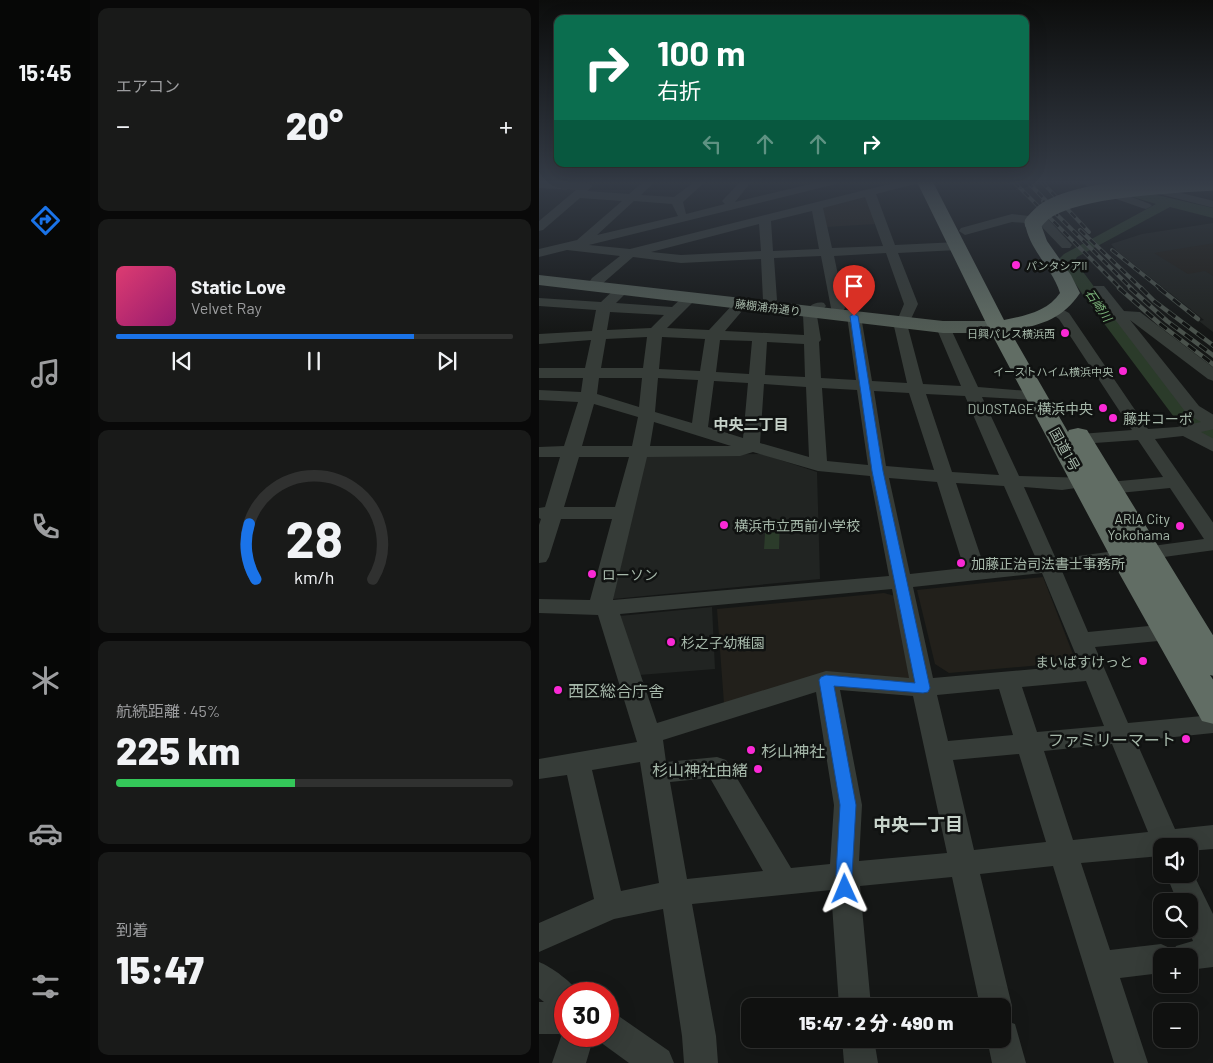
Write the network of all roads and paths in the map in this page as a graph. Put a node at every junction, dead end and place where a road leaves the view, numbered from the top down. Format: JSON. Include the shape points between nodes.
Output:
{"nodes":[{"id":1,"x":594,"y":232,"type":"edge"},
{"id":2,"x":628,"y":232,"type":"edge"},
{"id":3,"x":715,"y":232,"type":"edge"},
{"id":4,"x":766,"y":232,"type":"edge"},
{"id":5,"x":822,"y":232,"type":"edge"},
{"id":6,"x":884,"y":232,"type":"edge"},
{"id":7,"x":958,"y":232,"type":"edge"},
{"id":8,"x":959,"y":232,"type":"edge"},
{"id":9,"x":978,"y":232,"type":"edge"},
{"id":10,"x":1024,"y":232,"type":"edge"},
{"id":11,"x":1053,"y":232,"type":"edge"},
{"id":12,"x":709,"y":233,"type":"joint"},
{"id":13,"x":962,"y":238,"type":"junction"},
{"id":14,"x":581,"y":243,"type":"junction"},
{"id":15,"x":1066,"y":245,"type":"dead end"},
{"id":16,"x":566,"y":246,"type":"junction"},
{"id":17,"x":891,"y":250,"type":"junction"},
{"id":18,"x":827,"y":252,"type":"junction"},
{"id":19,"x":539,"y":253,"type":"edge"},
{"id":20,"x":631,"y":253,"type":"junction"},
{"id":21,"x":767,"y":255,"type":"junction"},
{"id":22,"x":539,"y":274,"type":"edge"},
{"id":23,"x":539,"y":280,"type":"edge"},
{"id":24,"x":597,"y":281,"type":"junction"},
{"id":25,"x":563,"y":283,"type":"junction"},
{"id":26,"x":1099,"y":289,"type":"dead end"},
{"id":27,"x":622,"y":290,"type":"junction"},
{"id":28,"x":690,"y":298,"type":"junction"},
{"id":29,"x":1049,"y":299,"type":"junction"},
{"id":30,"x":771,"y":300,"type":"junction"},
{"id":31,"x":539,"y":302,"type":"edge"},
{"id":32,"x":741,"y":304,"type":"junction"},
{"id":33,"x":604,"y":307,"type":"junction"},
{"id":34,"x":838,"y":308,"type":"junction"},
{"id":35,"x":816,"y":309,"type":"junction"},
{"id":36,"x":675,"y":312,"type":"junction"},
{"id":37,"x":854,"y":316,"type":"junction"},
{"id":38,"x":1120,"y":316,"type":"junction"},
{"id":39,"x":903,"y":319,"type":"junction"},
{"id":40,"x":1003,"y":320,"type":"junction"},
{"id":41,"x":943,"y":327,"type":"junction"},
{"id":42,"x":655,"y":332,"type":"junction"},
{"id":43,"x":599,"y":335,"type":"junction"},
{"id":44,"x":713,"y":335,"type":"junction"},
{"id":45,"x":760,"y":337,"type":"junction"},
{"id":46,"x":539,"y":339,"type":"edge"},
{"id":47,"x":813,"y":340,"type":"junction"},
{"id":48,"x":592,"y":373,"type":"junction"},
{"id":49,"x":652,"y":373,"type":"junction"},
{"id":50,"x":539,"y":374,"type":"edge"},
{"id":51,"x":706,"y":376,"type":"junction"},
{"id":52,"x":1213,"y":376,"type":"edge"},
{"id":53,"x":757,"y":379,"type":"junction"},
{"id":54,"x":814,"y":382,"type":"junction"},
{"id":55,"x":864,"y":385,"type":"junction"},
{"id":56,"x":916,"y":388,"type":"junction"},
{"id":57,"x":971,"y":391,"type":"junction"},
{"id":58,"x":1035,"y":395,"type":"junction"},
{"id":59,"x":540,"y":397,"type":"edge"},
{"id":60,"x":587,"y":397,"type":"junction"},
{"id":61,"x":647,"y":414,"type":"junction"},
{"id":62,"x":1212,"y":423,"type":"edge"},
{"id":63,"x":1188,"y":429,"type":"junction"},
{"id":64,"x":699,"y":430,"type":"junction"},
{"id":65,"x":1143,"y":434,"type":"junction"},
{"id":66,"x":1080,"y":439,"type":"junction"},
{"id":67,"x":751,"y":447,"type":"junction"},
{"id":68,"x":1213,"y":447,"type":"edge"},
{"id":69,"x":539,"y":452,"type":"edge"},
{"id":70,"x":569,"y":452,"type":"junction"},
{"id":71,"x":639,"y":452,"type":"junction"},
{"id":72,"x":818,"y":466,"type":"junction"},
{"id":73,"x":878,"y":471,"type":"junction"},
{"id":74,"x":946,"y":477,"type":"junction"},
{"id":75,"x":1012,"y":481,"type":"junction"},
{"id":76,"x":1083,"y":482,"type":"junction"},
{"id":77,"x":1175,"y":482,"type":"junction"},
{"id":78,"x":1109,"y":488,"type":"junction"},
{"id":79,"x":546,"y":513,"type":"edge"},
{"id":80,"x":624,"y":513,"type":"junction"},
{"id":81,"x":1213,"y":543,"type":"edge"},
{"id":82,"x":1142,"y":556,"type":"junction"},
{"id":83,"x":539,"y":557,"type":"edge"},
{"id":84,"x":1049,"y":565,"type":"junction"},
{"id":85,"x":976,"y":573,"type":"junction"},
{"id":86,"x":901,"y":581,"type":"junction"},
{"id":87,"x":539,"y":606,"type":"edge"},
{"id":88,"x":607,"y":608,"type":"junction"},
{"id":89,"x":1169,"y":632,"type":"junction"},
{"id":90,"x":1081,"y":640,"type":"junction"},
{"id":91,"x":1213,"y":665,"type":"edge"},
{"id":92,"x":1094,"y":672,"type":"junction"},
{"id":93,"x":826,"y":680,"type":"junction"},
{"id":94,"x":1008,"y":680,"type":"junction"},
{"id":95,"x":923,"y":688,"type":"junction"},
{"id":96,"x":1213,"y":712,"type":"edge"},
{"id":97,"x":1213,"y":724,"type":"edge"},
{"id":98,"x":1119,"y":733,"type":"junction"},
{"id":99,"x":1028,"y":742,"type":"junction"},
{"id":100,"x":938,"y":752,"type":"junction"},
{"id":101,"x":652,"y":753,"type":"junction"},
{"id":102,"x":577,"y":763,"type":"junction"},
{"id":103,"x":539,"y":769,"type":"edge"},
{"id":104,"x":1213,"y":837,"type":"edge"},
{"id":105,"x":1164,"y":838,"type":"edge"},
{"id":106,"x":1198,"y":839,"type":"edge"},
{"id":107,"x":1153,"y":845,"type":"edge"},
{"id":108,"x":1064,"y":853,"type":"junction"},
{"id":109,"x":964,"y":863,"type":"junction"},
{"id":110,"x":844,"y":875,"type":"junction"},
{"id":111,"x":784,"y":882,"type":"junction"},
{"id":112,"x":1184,"y":883,"type":"edge"},
{"id":113,"x":675,"y":893,"type":"junction"},
{"id":114,"x":610,"y":906,"type":"junction"},
{"id":115,"x":539,"y":938,"type":"edge"},
{"id":116,"x":1198,"y":955,"type":"edge"},
{"id":117,"x":1153,"y":960,"type":"edge"},
{"id":118,"x":1100,"y":966,"type":"junction"},
{"id":119,"x":539,"y":977,"type":"edge"},
{"id":120,"x":554,"y":990,"type":"edge"},
{"id":121,"x":854,"y":998,"type":"edge"},
{"id":122,"x":994,"y":998,"type":"edge"},
{"id":123,"x":539,"y":1018,"type":"edge"},
{"id":124,"x":554,"y":1018,"type":"edge"},
{"id":125,"x":619,"y":1036,"type":"edge"},
{"id":126,"x":574,"y":1047,"type":"edge"},
{"id":127,"x":859,"y":1048,"type":"edge"},
{"id":128,"x":1006,"y":1048,"type":"edge"},
{"id":129,"x":569,"y":1063,"type":"edge"},
{"id":130,"x":657,"y":1063,"type":"edge"},
{"id":131,"x":701,"y":1063,"type":"edge"},
{"id":132,"x":861,"y":1063,"type":"edge"},
{"id":133,"x":1009,"y":1063,"type":"edge"},
{"id":134,"x":1131,"y":1063,"type":"edge"}],
"edges":[{"from":1,"to":14,"type":"street"},
{"from":2,"to":14,"type":"street"},
{"from":3,"to":12,"type":"street"},
{"from":4,"to":21,"type":"street"},
{"from":5,"to":18,"type":"street"},
{"from":6,"to":17,"type":"street"},
{"from":7,"to":13,"type":"highway","name":"国道1号"},
{"from":8,"to":13,"type":"highway","name":"国道1号"},
{"from":9,"to":13,"type":"street"},
{"from":10,"to":29,"type":"highway","via":[[1023,237],[1049,278]]},
{"from":11,"to":15,"type":"street"},
{"from":12,"to":20,"type":"street"},
{"from":13,"to":17,"type":"street"},
{"from":13,"to":40,"type":"highway","name":"国道1号"},
{"from":14,"to":16,"type":"street"},
{"from":16,"to":19,"type":"street"},
{"from":16,"to":20,"type":"street"},
{"from":17,"to":18,"type":"street"},
{"from":17,"to":39,"type":"street","via":[[911,304]]},
{"from":18,"to":21,"type":"street"},
{"from":18,"to":34,"type":"street"},
{"from":20,"to":21,"type":"street","via":[[681,259]]},
{"from":20,"to":24,"type":"street"},
{"from":21,"to":30,"type":"street"},
{"from":22,"to":24,"type":"main road","name":"藤棚浦舟通り"},
{"from":23,"to":25,"type":"main road","name":"藤棚浦舟通り"},
{"from":24,"to":30,"type":"main road","name":"藤棚浦舟通り"},
{"from":25,"to":27,"type":"main road","name":"藤棚浦舟通り"},
{"from":25,"to":31,"type":"street"},
{"from":26,"to":38,"type":"street"},
{"from":27,"to":28,"type":"main road","name":"藤棚浦舟通り"},
{"from":27,"to":33,"type":"street"},
{"from":28,"to":32,"type":"main road","name":"藤棚浦舟通り"},
{"from":28,"to":36,"type":"street"},
{"from":29,"to":40,"type":"highway"},
{"from":29,"to":65,"type":"street","via":[[1064,316]]},
{"from":30,"to":35,"type":"main road","name":"藤棚浦舟通り"},
{"from":31,"to":33,"type":"street"},
{"from":32,"to":35,"type":"main road","name":"藤棚浦舟通り"},
{"from":32,"to":44,"type":"street"},
{"from":33,"to":36,"type":"street"},
{"from":33,"to":43,"type":"street"},
{"from":34,"to":35,"type":"main road","name":"藤棚浦舟通り"},
{"from":34,"to":39,"type":"main road","name":"藤棚浦舟通り"},
{"from":35,"to":37,"type":"main road","name":"藤棚浦舟通り"},
{"from":35,"to":47,"type":"street","via":[[810,315]]},
{"from":36,"to":42,"type":"street"},
{"from":37,"to":39,"type":"main road","name":"藤棚浦舟通り"},
{"from":37,"to":55,"type":"street"},
{"from":38,"to":52,"type":"street","via":[[1135,315]]},
{"from":38,"to":62,"type":"street","via":[[1193,410]]},
{"from":39,"to":40,"type":"main road","name":"藤棚浦舟通り"},
{"from":39,"to":41,"type":"main road","name":"藤棚浦舟通り"},
{"from":39,"to":56,"type":"street"},
{"from":40,"to":41,"type":"main road","name":"藤棚浦舟通り"},
{"from":40,"to":58,"type":"highway","name":"国道1号"},
{"from":40,"to":66,"type":"highway","name":"国道1号"},
{"from":41,"to":57,"type":"street"},
{"from":42,"to":43,"type":"street"},
{"from":42,"to":44,"type":"street"},
{"from":42,"to":49,"type":"street"},
{"from":43,"to":46,"type":"street"},
{"from":43,"to":48,"type":"street"},
{"from":44,"to":45,"type":"street"},
{"from":44,"to":51,"type":"street"},
{"from":45,"to":47,"type":"street"},
{"from":45,"to":53,"type":"street"},
{"from":47,"to":54,"type":"street"},
{"from":48,"to":49,"type":"street"},
{"from":48,"to":50,"type":"street"},
{"from":48,"to":60,"type":"street"},
{"from":49,"to":51,"type":"street"},
{"from":49,"to":61,"type":"street"},
{"from":51,"to":53,"type":"street"},
{"from":51,"to":64,"type":"street"},
{"from":53,"to":54,"type":"street"},
{"from":53,"to":67,"type":"street"},
{"from":54,"to":55,"type":"street"},
{"from":54,"to":72,"type":"street"},
{"from":55,"to":56,"type":"street"},
{"from":55,"to":73,"type":"street"},
{"from":56,"to":57,"type":"street"},
{"from":56,"to":74,"type":"street"},
{"from":57,"to":58,"type":"street"},
{"from":57,"to":75,"type":"street"},
{"from":58,"to":76,"type":"highway","name":"国道1号"},
{"from":59,"to":60,"type":"street"},
{"from":60,"to":61,"type":"street"},
{"from":60,"to":70,"type":"street"},
{"from":61,"to":64,"type":"street"},
{"from":61,"to":71,"type":"street"},
{"from":62,"to":63,"type":"street"},
{"from":63,"to":65,"type":"street"},
{"from":63,"to":68,"type":"street"},
{"from":64,"to":67,"type":"street"},
{"from":65,"to":66,"type":"street"},
{"from":65,"to":77,"type":"street"},
{"from":66,"to":78,"type":"highway","name":"国道1号"},
{"from":67,"to":71,"type":"street","via":[[740,451]]},
{"from":67,"to":72,"type":"street"},
{"from":69,"to":70,"type":"street"},
{"from":70,"to":71,"type":"street"},
{"from":70,"to":79,"type":"street"},
{"from":71,"to":80,"type":"street"},
{"from":72,"to":73,"type":"street"},
{"from":73,"to":74,"type":"street"},
{"from":73,"to":86,"type":"street"},
{"from":74,"to":75,"type":"street"},
{"from":74,"to":85,"type":"street"},
{"from":75,"to":76,"type":"street"},
{"from":75,"to":84,"type":"street"},
{"from":76,"to":82,"type":"highway","name":"国道1号"},
{"from":77,"to":78,"type":"street"},
{"from":77,"to":81,"type":"street"},
{"from":78,"to":82,"type":"highway","name":"国道1号"},
{"from":79,"to":80,"type":"street"},
{"from":79,"to":83,"type":"street"},
{"from":80,"to":88,"type":"street","via":[[601,600]]},
{"from":81,"to":82,"type":"street"},
{"from":82,"to":84,"type":"street"},
{"from":82,"to":89,"type":"highway","name":"国道1号"},
{"from":82,"to":91,"type":"highway","name":"国道1号"},
{"from":84,"to":85,"type":"street"},
{"from":84,"to":90,"type":"street"},
{"from":85,"to":86,"type":"street"},
{"from":86,"to":88,"type":"street"},
{"from":86,"to":95,"type":"street"},
{"from":87,"to":88,"type":"street"},
{"from":88,"to":101,"type":"street"},
{"from":89,"to":90,"type":"street"},
{"from":89,"to":96,"type":"highway","name":"国道1号"},
{"from":90,"to":92,"type":"street"},
{"from":92,"to":94,"type":"street"},
{"from":92,"to":98,"type":"street"},
{"from":93,"to":95,"type":"street"},
{"from":93,"to":101,"type":"street"},
{"from":93,"to":110,"type":"street","via":[[848,805]]},
{"from":94,"to":95,"type":"street"},
{"from":94,"to":99,"type":"street"},
{"from":95,"to":100,"type":"street"},
{"from":97,"to":98,"type":"street"},
{"from":98,"to":99,"type":"street"},
{"from":98,"to":105,"type":"street"},
{"from":99,"to":100,"type":"street"},
{"from":99,"to":108,"type":"street"},
{"from":100,"to":109,"type":"street"},
{"from":101,"to":102,"type":"street"},
{"from":101,"to":111,"type":"street","via":[[717,767]]},
{"from":101,"to":113,"type":"street"},
{"from":102,"to":103,"type":"street"},
{"from":102,"to":114,"type":"street"},
{"from":104,"to":106,"type":"street"},
{"from":107,"to":108,"type":"street"},
{"from":108,"to":109,"type":"street"},
{"from":108,"to":118,"type":"street"},
{"from":109,"to":110,"type":"street"},
{"from":109,"to":122,"type":"street"},
{"from":110,"to":111,"type":"street"},
{"from":110,"to":121,"type":"street"},
{"from":111,"to":113,"type":"street"},
{"from":112,"to":116,"type":"street","via":[[1213,953]]},
{"from":113,"to":114,"type":"street"},
{"from":113,"to":131,"type":"street"},
{"from":114,"to":115,"type":"street"},
{"from":117,"to":118,"type":"street"},
{"from":118,"to":134,"type":"street"},
{"from":119,"to":120,"type":"street"},
{"from":123,"to":124,"type":"street"},
{"from":125,"to":130,"type":"street"},
{"from":126,"to":129,"type":"street"},
{"from":127,"to":132,"type":"street"},
{"from":128,"to":133,"type":"street"}]}
